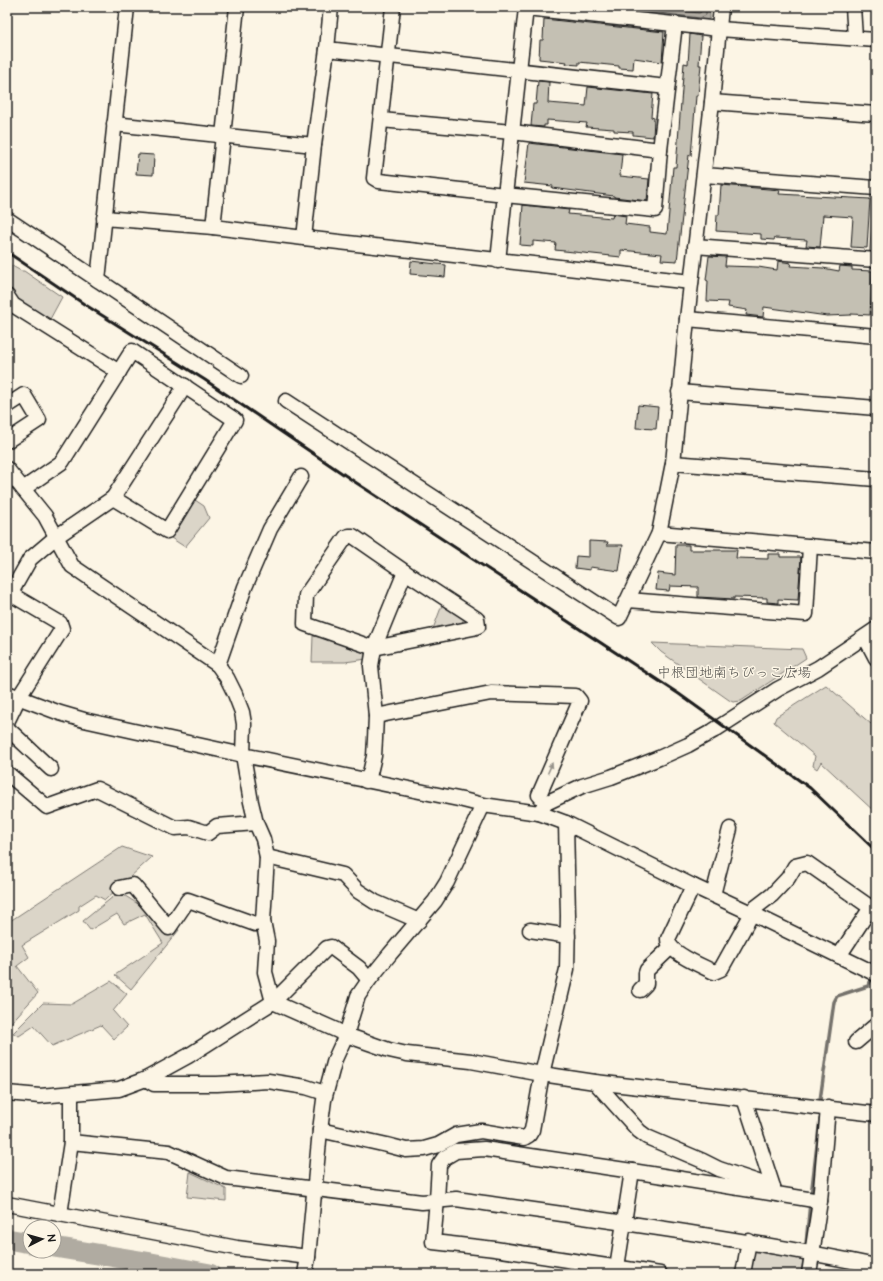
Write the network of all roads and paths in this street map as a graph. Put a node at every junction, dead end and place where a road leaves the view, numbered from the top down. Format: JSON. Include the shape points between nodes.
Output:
{"nodes":[{"id":1,"x":127,"y":7,"type":"edge"},
{"id":2,"x":237,"y":7,"type":"edge"},
{"id":3,"x":331,"y":7,"type":"edge"},
{"id":4,"x":393,"y":7,"type":"edge"},
{"id":5,"x":524,"y":7,"type":"edge"},
{"id":6,"x":721,"y":7,"type":"edge"},
{"id":7,"x":853,"y":7,"type":"edge"},
{"id":8,"x":615,"y":12,"type":"edge"},
{"id":9,"x":675,"y":24,"type":"junction"},
{"id":10,"x":718,"y":29,"type":"junction"},
{"id":11,"x":855,"y":38,"type":"junction"},
{"id":12,"x":876,"y":40,"type":"edge"},
{"id":13,"x":327,"y":49,"type":"junction"},
{"id":14,"x":387,"y":55,"type":"junction"},
{"id":15,"x":518,"y":70,"type":"junction"},
{"id":16,"x":667,"y":87,"type":"junction"},
{"id":17,"x":712,"y":102,"type":"junction"},
{"id":18,"x":876,"y":114,"type":"edge"},
{"id":19,"x":381,"y":120,"type":"junction"},
{"id":20,"x":114,"y":124,"type":"junction"},
{"id":21,"x":512,"y":132,"type":"junction"},
{"id":22,"x":222,"y":136,"type":"junction"},
{"id":23,"x":314,"y":145,"type":"junction"},
{"id":24,"x":660,"y":150,"type":"junction"},
{"id":25,"x":704,"y":175,"type":"junction"},
{"id":26,"x":876,"y":188,"type":"edge"},
{"id":27,"x":505,"y":196,"type":"junction"},
{"id":28,"x":104,"y":218,"type":"junction"},
{"id":29,"x":7,"y":219,"type":"edge"},
{"id":30,"x":213,"y":227,"type":"junction"},
{"id":31,"x":304,"y":238,"type":"junction"},
{"id":32,"x":695,"y":246,"type":"junction"},
{"id":33,"x":876,"y":260,"type":"edge"},
{"id":34,"x":498,"y":261,"type":"junction"},
{"id":35,"x":98,"y":280,"type":"junction"},
{"id":36,"x":691,"y":282,"type":"junction"},
{"id":37,"x":7,"y":296,"type":"edge"},
{"id":38,"x":686,"y":319,"type":"junction"},
{"id":39,"x":876,"y":336,"type":"edge"},
{"id":40,"x":119,"y":372,"type":"junction"},
{"id":41,"x":241,"y":376,"type":"dead end"},
{"id":42,"x":184,"y":386,"type":"junction"},
{"id":43,"x":679,"y":392,"type":"junction"},
{"id":44,"x":286,"y":401,"type":"dead end"},
{"id":45,"x":7,"y":406,"type":"edge"},
{"id":46,"x":876,"y":408,"type":"edge"},
{"id":47,"x":7,"y":441,"type":"edge"},
{"id":48,"x":673,"y":463,"type":"junction"},
{"id":49,"x":7,"y":469,"type":"edge"},
{"id":50,"x":301,"y":477,"type":"dead end"},
{"id":51,"x":876,"y":479,"type":"edge"},
{"id":52,"x":23,"y":489,"type":"junction"},
{"id":53,"x":113,"y":498,"type":"junction"},
{"id":54,"x":659,"y":533,"type":"junction"},
{"id":55,"x":56,"y":537,"type":"junction"},
{"id":56,"x":810,"y":546,"type":"junction"},
{"id":57,"x":876,"y":552,"type":"edge"},
{"id":58,"x":405,"y":572,"type":"junction"},
{"id":59,"x":628,"y":600,"type":"junction"},
{"id":60,"x":870,"y":633,"type":"edge"},
{"id":61,"x":374,"y":648,"type":"junction"},
{"id":62,"x":876,"y":658,"type":"edge"},
{"id":63,"x":218,"y":665,"type":"junction"},
{"id":64,"x":13,"y":695,"type":"edge"},
{"id":65,"x":376,"y":716,"type":"junction"},
{"id":66,"x":7,"y":722,"type":"edge"},
{"id":67,"x":7,"y":728,"type":"edge"},
{"id":68,"x":243,"y":755,"type":"junction"},
{"id":69,"x":51,"y":770,"type":"dead end"},
{"id":70,"x":7,"y":773,"type":"edge"},
{"id":71,"x":366,"y":781,"type":"junction"},
{"id":72,"x":483,"y":805,"type":"junction"},
{"id":73,"x":542,"y":808,"type":"junction"},
{"id":74,"x":256,"y":823,"type":"junction"},
{"id":75,"x":566,"y":823,"type":"junction"},
{"id":76,"x":730,"y":829,"type":"dead end"},
{"id":77,"x":267,"y":857,"type":"junction"},
{"id":78,"x":693,"y":886,"type":"junction"},
{"id":79,"x":120,"y":888,"type":"dead end"},
{"id":80,"x":713,"y":896,"type":"junction"},
{"id":81,"x":751,"y":913,"type":"junction"},
{"id":82,"x":262,"y":921,"type":"junction"},
{"id":83,"x":419,"y":921,"type":"junction"},
{"id":84,"x":530,"y":930,"type":"dead end"},
{"id":85,"x":568,"y":936,"type":"junction"},
{"id":86,"x":671,"y":947,"type":"junction"},
{"id":87,"x":839,"y":956,"type":"junction"},
{"id":88,"x":876,"y":974,"type":"edge"},
{"id":89,"x":369,"y":980,"type":"junction"},
{"id":90,"x":640,"y":990,"type":"dead end"},
{"id":91,"x":273,"y":1002,"type":"junction"},
{"id":92,"x":876,"y":1025,"type":"edge"},
{"id":93,"x":346,"y":1035,"type":"junction"},
{"id":94,"x":856,"y":1042,"type":"dead end"},
{"id":95,"x":542,"y":1074,"type":"junction"},
{"id":96,"x":146,"y":1079,"type":"junction"},
{"id":97,"x":595,"y":1082,"type":"junction"},
{"id":98,"x":7,"y":1093,"type":"edge"},
{"id":99,"x":325,"y":1093,"type":"junction"},
{"id":100,"x":71,"y":1094,"type":"junction"},
{"id":101,"x":744,"y":1098,"type":"junction"},
{"id":102,"x":828,"y":1108,"type":"junction"},
{"id":103,"x":876,"y":1114,"type":"edge"},
{"id":104,"x":320,"y":1130,"type":"junction"},
{"id":105,"x":70,"y":1142,"type":"junction"},
{"id":106,"x":632,"y":1170,"type":"junction"},
{"id":107,"x":314,"y":1188,"type":"junction"},
{"id":108,"x":773,"y":1191,"type":"junction"},
{"id":109,"x":437,"y":1200,"type":"junction"},
{"id":110,"x":820,"y":1201,"type":"junction"},
{"id":111,"x":7,"y":1204,"type":"edge"},
{"id":112,"x":60,"y":1214,"type":"junction"},
{"id":113,"x":624,"y":1223,"type":"junction"},
{"id":114,"x":749,"y":1242,"type":"junction"},
{"id":115,"x":812,"y":1253,"type":"junction"},
{"id":116,"x":307,"y":1265,"type":"edge"},
{"id":117,"x":876,"y":1266,"type":"edge"},
{"id":118,"x":617,"y":1267,"type":"junction"},
{"id":119,"x":660,"y":1274,"type":"edge"},
{"id":120,"x":743,"y":1274,"type":"edge"},
{"id":121,"x":809,"y":1274,"type":"edge"}],
"edges":[{"from":1,"to":20,"type":"street"},
{"from":2,"to":22,"type":"street"},
{"from":3,"to":13,"type":"street"},
{"from":4,"to":14,"type":"street"},
{"from":5,"to":8,"type":"street"},
{"from":5,"to":15,"type":"street"},
{"from":6,"to":10,"type":"street"},
{"from":7,"to":11,"type":"street"},
{"from":8,"to":9,"type":"street"},
{"from":9,"to":10,"type":"street"},
{"from":9,"to":16,"type":"street"},
{"from":10,"to":11,"type":"street"},
{"from":10,"to":17,"type":"street"},
{"from":11,"to":12,"type":"street"},
{"from":13,"to":14,"type":"street"},
{"from":13,"to":23,"type":"street"},
{"from":14,"to":15,"type":"street"},
{"from":14,"to":19,"type":"street"},
{"from":15,"to":16,"type":"street"},
{"from":15,"to":21,"type":"street"},
{"from":16,"to":24,"type":"street"},
{"from":17,"to":18,"type":"street"},
{"from":17,"to":25,"type":"street"},
{"from":19,"to":21,"type":"street"},
{"from":19,"to":27,"type":"street","via":[[374,178],[379,181]]},
{"from":20,"to":22,"type":"street"},
{"from":20,"to":28,"type":"street"},
{"from":21,"to":24,"type":"street"},
{"from":21,"to":27,"type":"street"},
{"from":22,"to":23,"type":"street"},
{"from":22,"to":30,"type":"street"},
{"from":23,"to":31,"type":"street"},
{"from":24,"to":27,"type":"street","via":[[654,210]]},
{"from":25,"to":26,"type":"street"},
{"from":25,"to":32,"type":"street"},
{"from":27,"to":34,"type":"street"},
{"from":28,"to":30,"type":"street"},
{"from":28,"to":35,"type":"street"},
{"from":29,"to":35,"type":"street"},
{"from":30,"to":31,"type":"street"},
{"from":31,"to":34,"type":"street"},
{"from":32,"to":33,"type":"street"},
{"from":32,"to":36,"type":"street"},
{"from":34,"to":36,"type":"street"},
{"from":35,"to":41,"type":"street"},
{"from":36,"to":38,"type":"street"},
{"from":37,"to":40,"type":"street","via":[[13,305]]},
{"from":38,"to":39,"type":"street"},
{"from":38,"to":43,"type":"street"},
{"from":40,"to":42,"type":"street","via":[[132,351]]},
{"from":40,"to":52,"type":"street","via":[[62,462]]},
{"from":42,"to":53,"type":"street"},
{"from":42,"to":53,"type":"street","via":[[235,420],[167,531]]},
{"from":43,"to":46,"type":"street"},
{"from":43,"to":48,"type":"street"},
{"from":44,"to":59,"type":"street","via":[[620,618]]},
{"from":45,"to":47,"type":"street","via":[[24,395],[39,420]]},
{"from":48,"to":51,"type":"street"},
{"from":48,"to":54,"type":"street"},
{"from":49,"to":52,"type":"street"},
{"from":50,"to":63,"type":"street","via":[[270,529],[245,587]]},
{"from":52,"to":55,"type":"street","via":[[45,516]]},
{"from":53,"to":55,"type":"street"},
{"from":54,"to":56,"type":"street"},
{"from":54,"to":59,"type":"street"},
{"from":55,"to":63,"type":"street","via":[[72,566]]},
{"from":55,"to":64,"type":"street","via":[[30,559],[13,589],[14,596],[60,623],[62,630]]},
{"from":56,"to":57,"type":"street"},
{"from":56,"to":59,"type":"street","via":[[806,614]]},
{"from":58,"to":61,"type":"street"},
{"from":58,"to":61,"type":"street","via":[[477,619],[478,626]]},
{"from":58,"to":61,"type":"street","via":[[353,536],[349,536],[306,595],[305,624]]},
{"from":60,"to":62,"type":"street"},
{"from":60,"to":73,"type":"street","via":[[818,668],[778,689],[688,745],[611,777],[582,786]]},
{"from":61,"to":65,"type":"street","via":[[371,666]]},
{"from":63,"to":68,"type":"street","via":[[227,678],[242,712]]},
{"from":64,"to":66,"type":"street"},
{"from":64,"to":68,"type":"street","via":[[84,720]]},
{"from":65,"to":71,"type":"street","via":[[374,756]]},
{"from":73,"to":65,"type":"street","one_way":true,"via":[[539,795],[541,787],[580,701],[576,696],[491,693]]},
{"from":67,"to":69,"type":"street"},
{"from":68,"to":71,"type":"street"},
{"from":68,"to":74,"type":"street"},
{"from":70,"to":74,"type":"street","via":[[47,807],[97,789],[175,828],[189,827],[208,833],[217,826]]},
{"from":71,"to":72,"type":"street"},
{"from":72,"to":73,"type":"street"},
{"from":72,"to":83,"type":"street","via":[[447,882]]},
{"from":73,"to":75,"type":"street"},
{"from":74,"to":77,"type":"street"},
{"from":75,"to":78,"type":"street"},
{"from":75,"to":85,"type":"street"},
{"from":76,"to":80,"type":"street"},
{"from":77,"to":82,"type":"street"},
{"from":77,"to":83,"type":"street","via":[[343,875],[358,891],[375,902]]},
{"from":78,"to":80,"type":"street"},
{"from":78,"to":86,"type":"street","via":[[668,939]]},
{"from":79,"to":82,"type":"street","via":[[133,885],[169,928],[188,900],[254,924]]},
{"from":80,"to":81,"type":"street"},
{"from":81,"to":86,"type":"street","via":[[718,971],[714,972],[680,955]]},
{"from":81,"to":87,"type":"street"},
{"from":81,"to":87,"type":"street","via":[[788,878],[795,866],[807,863],[869,908]]},
{"from":82,"to":91,"type":"street","via":[[267,941],[266,972]]},
{"from":83,"to":89,"type":"street"},
{"from":84,"to":85,"type":"street"},
{"from":85,"to":95,"type":"street","via":[[567,969]]},
{"from":86,"to":90,"type":"street","via":[[647,970],[646,984]]},
{"from":87,"to":88,"type":"street"},
{"from":89,"to":91,"type":"street","via":[[359,968],[331,947],[327,948]]},
{"from":89,"to":93,"type":"street","via":[[358,996]]},
{"from":91,"to":93,"type":"street"},
{"from":91,"to":96,"type":"street","via":[[188,1056]]},
{"from":92,"to":94,"type":"street"},
{"from":93,"to":95,"type":"street","via":[[407,1054],[470,1061]]},
{"from":93,"to":99,"type":"street"},
{"from":95,"to":97,"type":"street"},
{"from":95,"to":104,"type":"street","via":[[532,1130],[529,1136],[524,1138],[480,1131],[456,1135],[424,1149],[406,1150]]},
{"from":96,"to":99,"type":"street","via":[[154,1084],[268,1081]]},
{"from":96,"to":100,"type":"street","via":[[119,1089]]},
{"from":97,"to":101,"type":"street"},
{"from":97,"to":108,"type":"street","via":[[647,1137]]},
{"from":98,"to":100,"type":"street","via":[[40,1096]]},
{"from":99,"to":104,"type":"street"},
{"from":100,"to":105,"type":"street"},
{"from":101,"to":102,"type":"street"},
{"from":101,"to":108,"type":"street"},
{"from":102,"to":103,"type":"street"},
{"from":102,"to":110,"type":"street"},
{"from":104,"to":107,"type":"street"},
{"from":105,"to":107,"type":"street","via":[[170,1152],[226,1178]]},
{"from":105,"to":112,"type":"street"},
{"from":106,"to":108,"type":"street"},
{"from":106,"to":109,"type":"street","via":[[484,1149],[456,1151],[444,1158],[439,1165]]},
{"from":106,"to":113,"type":"street"},
{"from":107,"to":109,"type":"street","via":[[422,1202]]},
{"from":107,"to":116,"type":"street"},
{"from":108,"to":110,"type":"street"},
{"from":109,"to":113,"type":"street","via":[[456,1198]]},
{"from":109,"to":118,"type":"street","via":[[433,1242]]},
{"from":110,"to":115,"type":"street"},
{"from":111,"to":112,"type":"street"},
{"from":112,"to":116,"type":"street","via":[[237,1248]]},
{"from":113,"to":114,"type":"street"},
{"from":113,"to":118,"type":"street"},
{"from":114,"to":115,"type":"street"},
{"from":114,"to":120,"type":"street"},
{"from":115,"to":117,"type":"street"},
{"from":115,"to":121,"type":"street"},
{"from":118,"to":119,"type":"street"}]}
